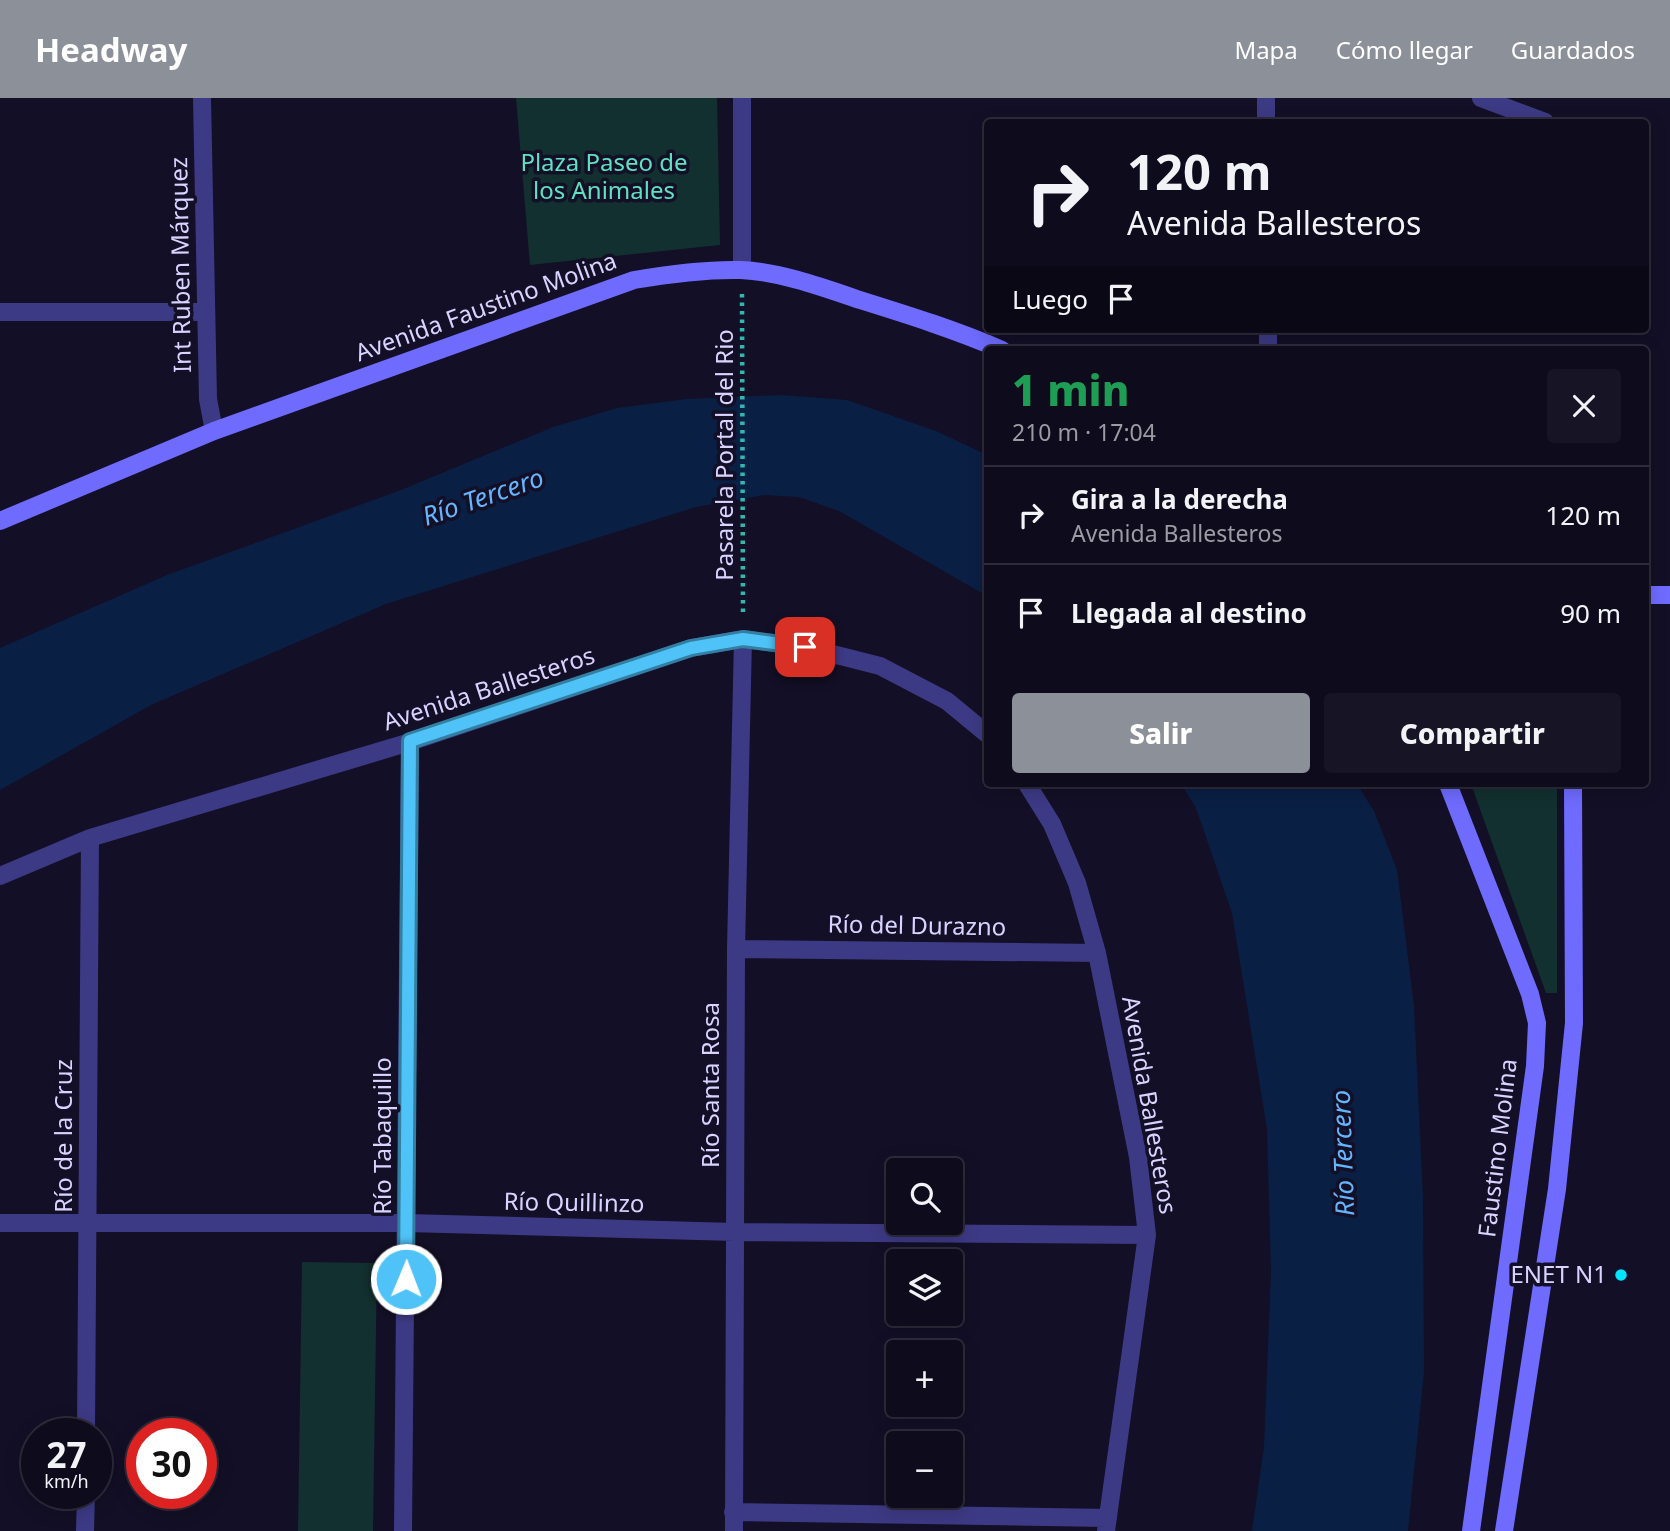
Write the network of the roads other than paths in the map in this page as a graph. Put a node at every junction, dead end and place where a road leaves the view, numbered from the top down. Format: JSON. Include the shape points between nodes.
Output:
{"nodes":[{"id":1,"x":202,"y":98,"type":"edge"},
{"id":2,"x":742,"y":98,"type":"edge"},
{"id":3,"x":1266,"y":98,"type":"edge"},
{"id":4,"x":1481,"y":98,"type":"edge"},
{"id":5,"x":1266,"y":119,"type":"edge"},
{"id":6,"x":1537,"y":119,"type":"edge"},
{"id":7,"x":742,"y":270,"type":"junction"},
{"id":8,"x":0,"y":312,"type":"edge"},
{"id":9,"x":206,"y":312,"type":"junction"},
{"id":10,"x":992,"y":346,"type":"edge"},
{"id":11,"x":214,"y":431,"type":"junction"},
{"id":12,"x":0,"y":521,"type":"edge"},
{"id":13,"x":1649,"y":595,"type":"edge"},
{"id":14,"x":1670,"y":595,"type":"edge"},
{"id":15,"x":743,"y":639,"type":"junction"},
{"id":16,"x":984,"y":732,"type":"edge"},
{"id":17,"x":410,"y":741,"type":"junction"},
{"id":18,"x":1029,"y":787,"type":"edge"},
{"id":19,"x":1449,"y":787,"type":"edge"},
{"id":20,"x":1573,"y":787,"type":"edge"},
{"id":21,"x":90,"y":838,"type":"junction"},
{"id":22,"x":0,"y":876,"type":"edge"},
{"id":23,"x":736,"y":949,"type":"junction"},
{"id":24,"x":1097,"y":953,"type":"junction"},
{"id":25,"x":0,"y":1223,"type":"edge"},
{"id":26,"x":407,"y":1223,"type":"junction"},
{"id":27,"x":88,"y":1224,"type":"junction"},
{"id":28,"x":735,"y":1232,"type":"junction"},
{"id":29,"x":1147,"y":1235,"type":"junction"},
{"id":30,"x":86,"y":1418,"type":"edge"},
{"id":31,"x":86,"y":1509,"type":"edge"},
{"id":32,"x":733,"y":1512,"type":"junction"},
{"id":33,"x":1107,"y":1524,"type":"edge"},
{"id":34,"x":85,"y":1531,"type":"edge"},
{"id":35,"x":403,"y":1531,"type":"edge"},
{"id":36,"x":733,"y":1531,"type":"edge"},
{"id":37,"x":1471,"y":1531,"type":"edge"},
{"id":38,"x":1503,"y":1531,"type":"edge"}],
"edges":[{"from":1,"to":9,"type":"street","name":"Int Ruben Márquez"},
{"from":2,"to":7,"type":"street"},
{"from":3,"to":5,"type":"street"},
{"from":4,"to":6,"type":"street"},
{"from":7,"to":10,"type":"street","name":"Avenida Faustino Molina","via":[[819,286]]},
{"from":7,"to":11,"type":"street","name":"Avenida Faustino Molina","via":[[684,271],[634,279]]},
{"from":8,"to":9,"type":"street"},
{"from":9,"to":11,"type":"street","name":"Int Ruben Márquez","via":[[208,399]]},
{"from":11,"to":12,"type":"street","name":"Avenida Faustino Molina"},
{"from":13,"to":14,"type":"street"},
{"from":15,"to":16,"type":"street","name":"Avenida Ballesteros","via":[[805,647],[880,666],[947,701]]},
{"from":15,"to":17,"type":"street","name":"Avenida Ballesteros","via":[[691,648]]},
{"from":15,"to":23,"type":"street","name":"Río Santa Rosa"},
{"from":17,"to":21,"type":"street","name":"Avenida Ballesteros"},
{"from":17,"to":26,"type":"street","name":"Río Tabaquillo"},
{"from":18,"to":24,"type":"street","name":"Avenida Ballesteros","via":[[1052,824],[1072,871]]},
{"from":19,"to":37,"type":"street","name":"Faustino Molina","via":[[1516,955],[1536,1023],[1535,1066]]},
{"from":20,"to":38,"type":"street","via":[[1574,1023],[1557,1189]]},
{"from":21,"to":22,"type":"street","name":"Avenida Ballesteros"},
{"from":21,"to":27,"type":"street","name":"Río de la Cruz"},
{"from":23,"to":24,"type":"street","name":"Río del Durazno"},
{"from":23,"to":28,"type":"street","name":"Río Santa Rosa"},
{"from":24,"to":29,"type":"street","name":"Avenida Ballesteros","via":[[1138,1157]]},
{"from":25,"to":27,"type":"street","name":"Río Quillinzo"},
{"from":26,"to":27,"type":"street","name":"Río Quillinzo"},
{"from":26,"to":28,"type":"street","name":"Río Quillinzo"},
{"from":26,"to":35,"type":"street","name":"Río Tabaquillo"},
{"from":27,"to":30,"type":"street","name":"Río de la Cruz"},
{"from":28,"to":29,"type":"street","name":"Río Quillinzo"},
{"from":28,"to":32,"type":"street","name":"Río Santa Rosa"},
{"from":29,"to":33,"type":"street","name":"Avenida Ballesteros"},
{"from":31,"to":34,"type":"street"},
{"from":32,"to":33,"type":"street"},
{"from":32,"to":36,"type":"street","name":"Río Santa Rosa"}]}
